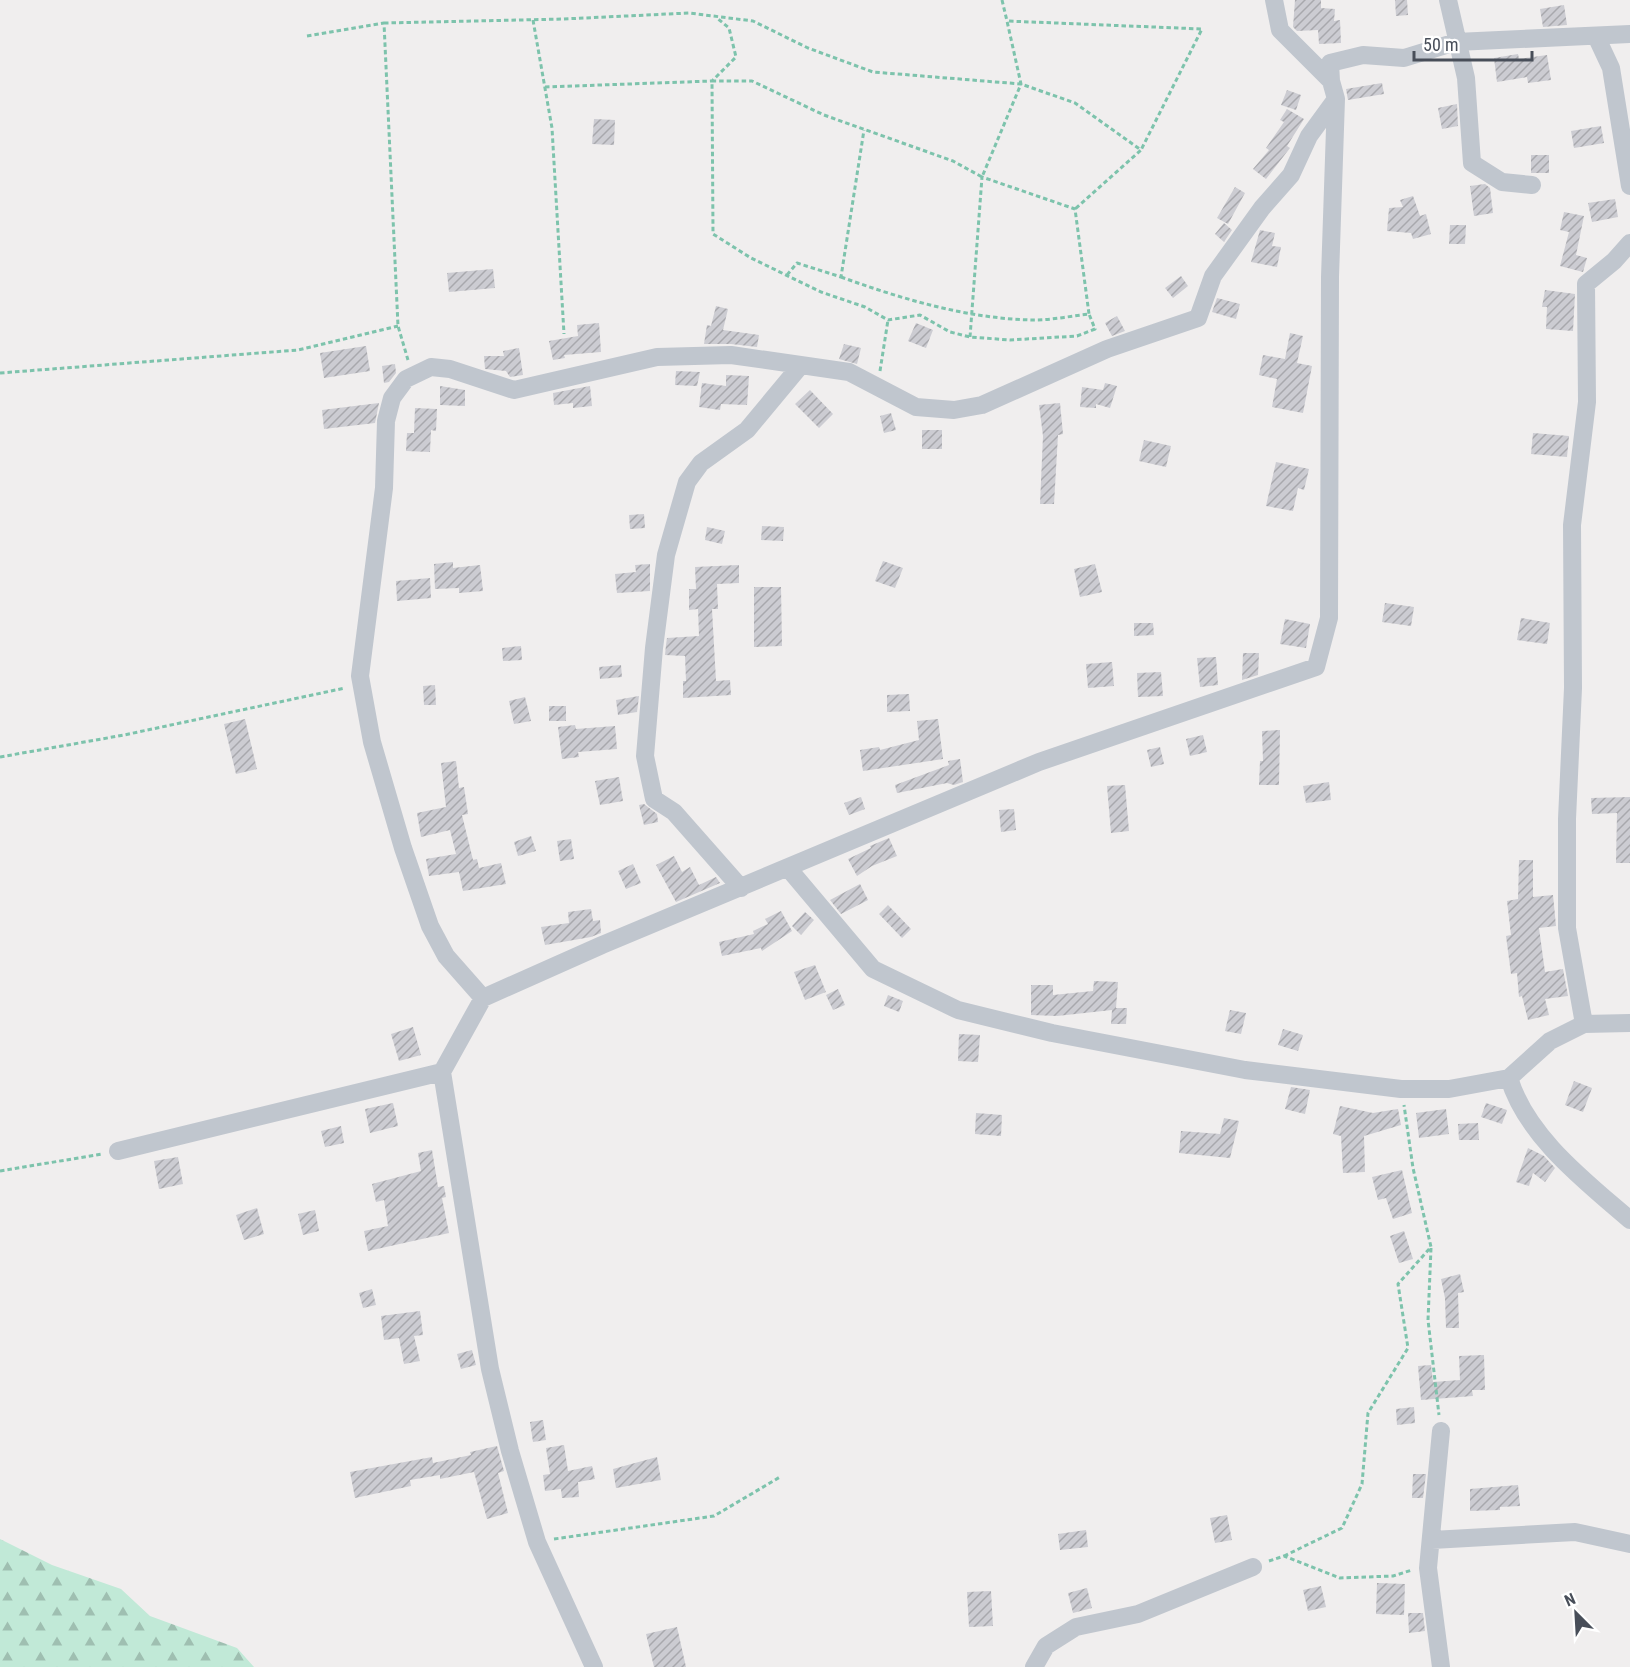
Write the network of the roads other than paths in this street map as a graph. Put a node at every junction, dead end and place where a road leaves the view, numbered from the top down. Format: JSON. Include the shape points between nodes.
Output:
{"nodes":[{"id":1,"x":1274,"y":0,"type":"edge"},
{"id":2,"x":1448,"y":0,"type":"edge"},
{"id":3,"x":1630,"y":34,"type":"edge"},
{"id":4,"x":1596,"y":36,"type":"junction"},
{"id":5,"x":1456,"y":42,"type":"junction"},
{"id":6,"x":1331,"y":81,"type":"junction"},
{"id":7,"x":1336,"y":99,"type":"junction"},
{"id":8,"x":1532,"y":185,"type":"dead end"},
{"id":9,"x":1630,"y":186,"type":"edge"},
{"id":10,"x":1630,"y":243,"type":"edge"},
{"id":11,"x":801,"y":365,"type":"junction"},
{"id":12,"x":788,"y":868,"type":"junction"},
{"id":13,"x":741,"y":888,"type":"junction"},
{"id":14,"x":483,"y":998,"type":"junction"},
{"id":15,"x":1630,"y":1023,"type":"edge"},
{"id":16,"x":1584,"y":1024,"type":"junction"},
{"id":17,"x":442,"y":1072,"type":"junction"},
{"id":18,"x":1509,"y":1078,"type":"junction"},
{"id":19,"x":118,"y":1151,"type":"road end"},
{"id":20,"x":1630,"y":1220,"type":"edge"},
{"id":21,"x":1442,"y":1431,"type":"road end"},
{"id":22,"x":1432,"y":1540,"type":"junction"},
{"id":23,"x":1630,"y":1544,"type":"edge"},
{"id":24,"x":1253,"y":1567,"type":"road end"},
{"id":25,"x":594,"y":1667,"type":"edge"},
{"id":26,"x":1034,"y":1667,"type":"edge"},
{"id":27,"x":1441,"y":1667,"type":"edge"}],
"edges":[{"from":1,"to":6,"type":"street","via":[[1280,30]]},
{"from":2,"to":5,"type":"street"},
{"from":3,"to":4,"type":"street"},
{"from":4,"to":5,"type":"street"},
{"from":4,"to":9,"type":"street","via":[[1611,68]]},
{"from":5,"to":6,"type":"street","via":[[1404,58],[1363,55],[1330,63]]},
{"from":5,"to":8,"type":"street","via":[[1466,78],[1472,163],[1502,182]]},
{"from":6,"to":7,"type":"street"},
{"from":7,"to":11,"type":"street","via":[[1309,136],[1291,174],[1213,276],[1198,318],[1107,349],[982,405],[954,410],[916,407],[849,372]]},
{"from":7,"to":12,"type":"street","via":[[1330,277],[1329,618],[1316,667],[1040,762]]},
{"from":10,"to":16,"type":"street","via":[[1586,284],[1587,402],[1572,525],[1573,688],[1567,819],[1567,928]]},
{"from":11,"to":13,"type":"street","via":[[747,430],[701,463],[687,482],[666,555],[654,648],[645,756],[654,800],[674,812]]},
{"from":11,"to":14,"type":"street","via":[[731,355],[657,357],[514,390],[431,367],[406,379],[392,398],[386,421],[384,488],[360,676],[372,742],[430,926],[446,956]]},
{"from":12,"to":13,"type":"street"},
{"from":12,"to":18,"type":"street","via":[[873,969],[958,1010],[1052,1033],[1245,1070],[1401,1089],[1449,1089]]},
{"from":13,"to":14,"type":"street"},
{"from":14,"to":17,"type":"street"},
{"from":15,"to":16,"type":"street"},
{"from":16,"to":18,"type":"street","via":[[1550,1041]]},
{"from":17,"to":19,"type":"street"},
{"from":17,"to":25,"type":"street","via":[[490,1369],[510,1451],[537,1542]]},
{"from":18,"to":20,"type":"street","via":[[1514,1094],[1553,1149]]},
{"from":21,"to":22,"type":"street"},
{"from":22,"to":23,"type":"street","via":[[1575,1532]]},
{"from":22,"to":27,"type":"street","via":[[1428,1568]]},
{"from":24,"to":26,"type":"street","via":[[1138,1614],[1076,1627],[1046,1646]]}]}
